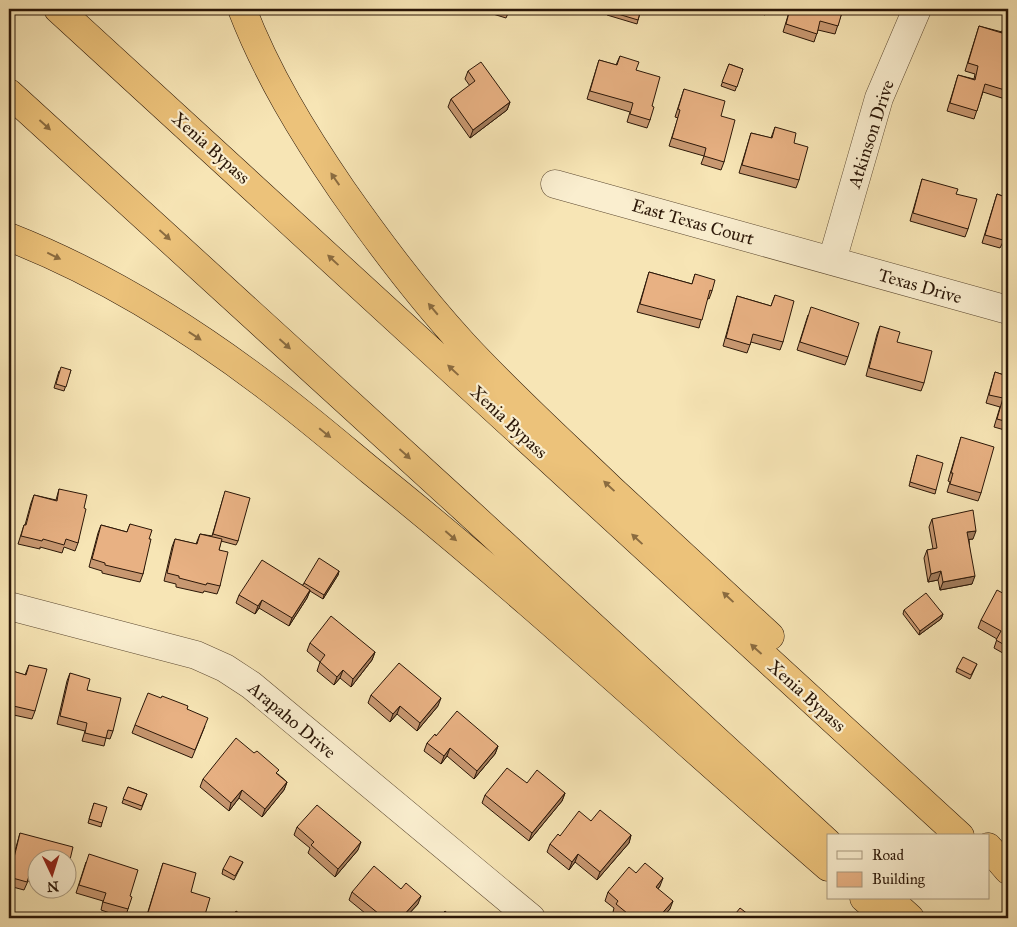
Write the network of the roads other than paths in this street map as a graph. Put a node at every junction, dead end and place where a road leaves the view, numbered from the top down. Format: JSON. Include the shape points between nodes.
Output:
{"nodes":[{"id":1,"x":58,"y":9,"type":"edge"},
{"id":2,"x":242,"y":9,"type":"edge"},
{"id":3,"x":917,"y":9,"type":"edge"},
{"id":4,"x":9,"y":92,"type":"edge"},
{"id":5,"x":555,"y":184,"type":"dead end"},
{"id":6,"x":9,"y":237,"type":"edge"},
{"id":7,"x":832,"y":261,"type":"junction"},
{"id":8,"x":1008,"y":310,"type":"edge"},
{"id":9,"x":9,"y":606,"type":"edge"},
{"id":10,"x":958,"y":834,"type":"edge"},
{"id":11,"x":976,"y":834,"type":"edge"},
{"id":12,"x":827,"y":842,"type":"edge"},
{"id":13,"x":990,"y":849,"type":"edge"},
{"id":14,"x":990,"y":863,"type":"edge"},
{"id":15,"x":827,"y":867,"type":"edge"},
{"id":16,"x":1008,"y":870,"type":"edge"},
{"id":17,"x":1008,"y":880,"type":"edge"},
{"id":18,"x":866,"y":900,"type":"edge"},
{"id":19,"x":890,"y":900,"type":"edge"},
{"id":20,"x":531,"y":918,"type":"edge"},
{"id":21,"x":887,"y":918,"type":"edge"},
{"id":22,"x":910,"y":918,"type":"edge"}],
"edges":[{"from":10,"to":1,"type":"highway","name":"Xenia Bypass","one_way":true},
{"from":11,"to":2,"type":"highway","one_way":true,"via":[[956,811],[524,407],[462,342],[411,283],[320,158],[275,80]]},
{"from":3,"to":7,"type":"street","name":"Atkinson Drive","via":[[879,98]]},
{"from":4,"to":12,"type":"highway","one_way":true},
{"from":5,"to":7,"type":"street","name":"East Texas Court"},
{"from":6,"to":15,"type":"highway","one_way":true,"via":[[92,275],[155,310],[268,387],[443,529]]},
{"from":7,"to":8,"type":"street","name":"Texas Drive"},
{"from":9,"to":20,"type":"street","name":"Arapaho Drive","via":[[196,655],[225,668],[251,685]]},
{"from":13,"to":16,"type":"highway"},
{"from":14,"to":17,"type":"highway"},
{"from":18,"to":21,"type":"highway"},
{"from":19,"to":22,"type":"highway"}]}
